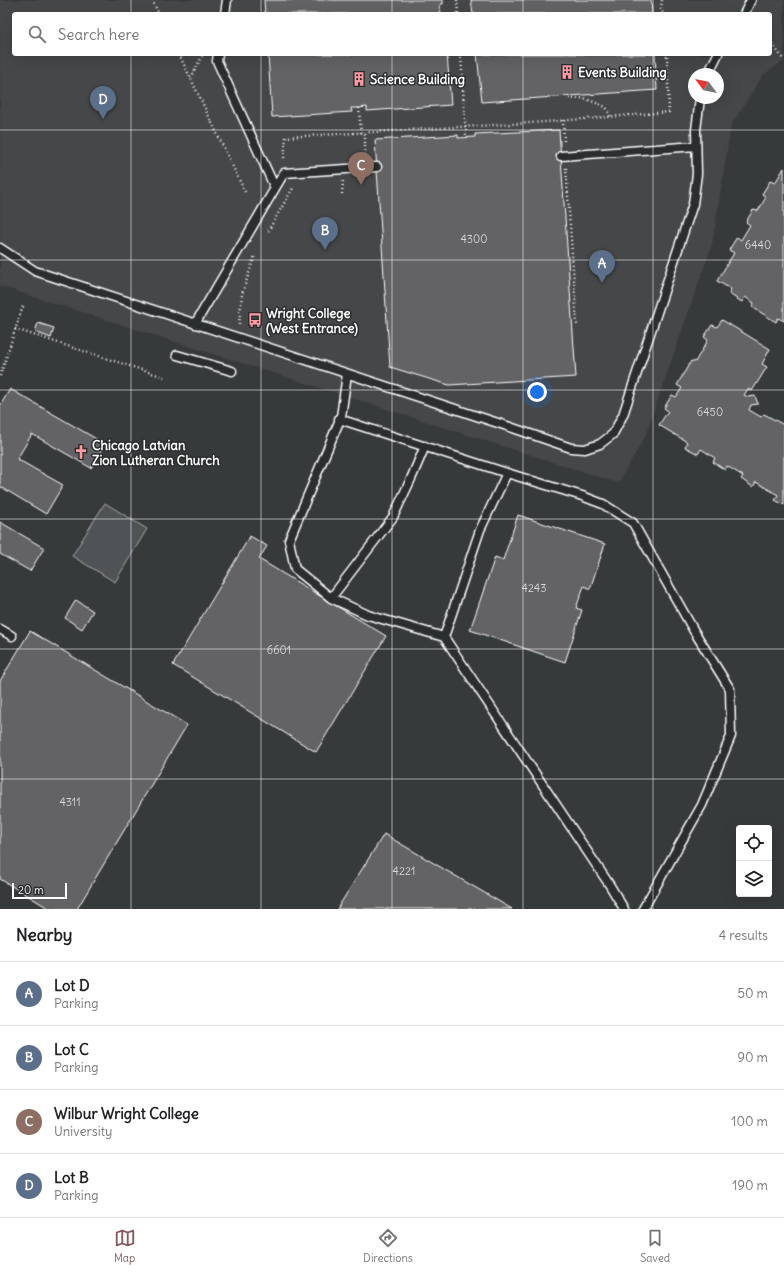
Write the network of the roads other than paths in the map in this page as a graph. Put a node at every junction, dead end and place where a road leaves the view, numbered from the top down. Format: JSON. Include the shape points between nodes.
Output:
{"nodes":[{"id":1,"x":227,"y":0,"type":"edge"},
{"id":2,"x":751,"y":0,"type":"edge"},
{"id":3,"x":225,"y":12,"type":"edge"},
{"id":4,"x":745,"y":12,"type":"edge"},
{"id":5,"x":218,"y":56,"type":"edge"},
{"id":6,"x":717,"y":56,"type":"edge"},
{"id":7,"x":711,"y":68,"type":"edge"},
{"id":8,"x":699,"y":104,"type":"edge"},
{"id":9,"x":696,"y":146,"type":"junction"},
{"id":10,"x":561,"y":156,"type":"dead end"},
{"id":11,"x":377,"y":168,"type":"dead end"},
{"id":12,"x":275,"y":188,"type":"junction"},
{"id":13,"x":0,"y":248,"type":"edge"},
{"id":14,"x":195,"y":324,"type":"junction"},
{"id":15,"x":177,"y":355,"type":"dead end"},
{"id":16,"x":232,"y":371,"type":"dead end"},
{"id":17,"x":347,"y":374,"type":"junction"},
{"id":18,"x":340,"y":419,"type":"junction"},
{"id":19,"x":425,"y":446,"type":"junction"},
{"id":20,"x":507,"y":473,"type":"junction"},
{"id":21,"x":331,"y":598,"type":"junction"},
{"id":22,"x":0,"y":629,"type":"edge"},
{"id":23,"x":12,"y":636,"type":"dead end"},
{"id":24,"x":444,"y":638,"type":"junction"},
{"id":25,"x":624,"y":909,"type":"edge"},
{"id":26,"x":643,"y":909,"type":"edge"}],
"edges":[{"from":1,"to":3,"type":"lane"},
{"from":2,"to":4,"type":"lane"},
{"from":5,"to":12,"type":"lane","via":[[217,61]]},
{"from":6,"to":7,"type":"lane"},
{"from":8,"to":9,"type":"lane"},
{"from":9,"to":10,"type":"lane"},
{"from":9,"to":17,"type":"lane","via":[[697,174],[693,204],[623,415],[613,434],[600,444],[585,449],[571,448]]},
{"from":11,"to":12,"type":"lane","via":[[284,173]]},
{"from":12,"to":14,"type":"lane"},
{"from":13,"to":14,"type":"lane","via":[[35,271]]},
{"from":14,"to":17,"type":"lane"},
{"from":15,"to":16,"type":"lane"},
{"from":17,"to":18,"type":"lane"},
{"from":18,"to":19,"type":"lane"},
{"from":18,"to":21,"type":"lane","via":[[288,540],[295,569]]},
{"from":19,"to":20,"type":"lane"},
{"from":19,"to":21,"type":"lane","via":[[393,517]]},
{"from":20,"to":24,"type":"lane","via":[[480,530]]},
{"from":20,"to":26,"type":"lane","via":[[603,504],[633,523],[694,632],[730,689],[731,736],[702,805]]},
{"from":21,"to":24,"type":"lane","via":[[368,615]]},
{"from":22,"to":23,"type":"lane"},
{"from":24,"to":25,"type":"lane"}]}
